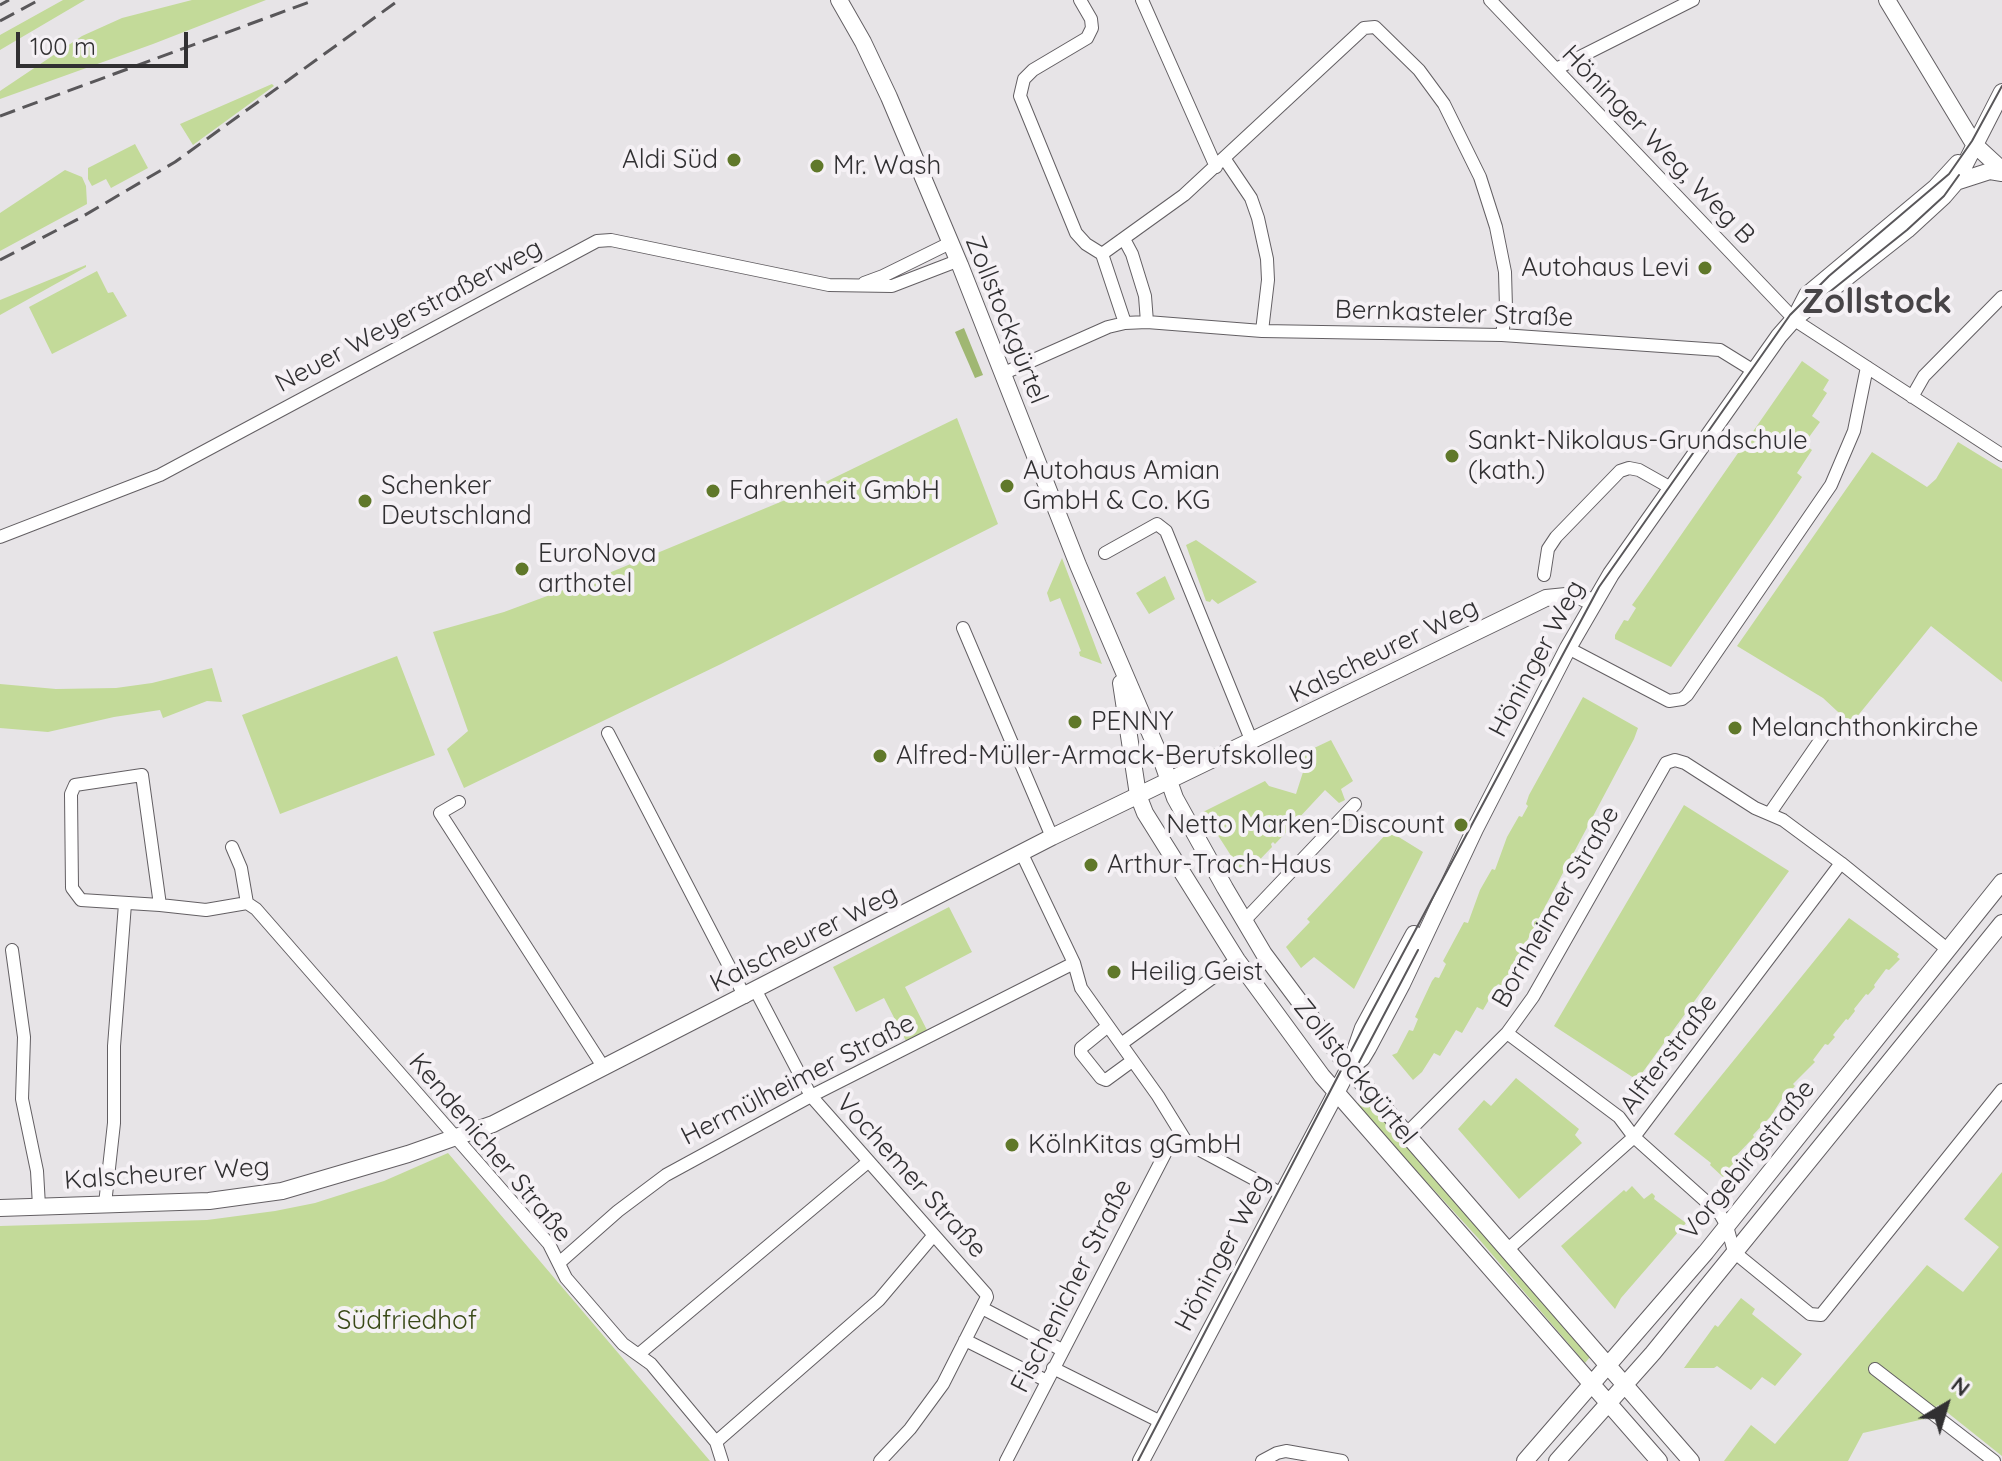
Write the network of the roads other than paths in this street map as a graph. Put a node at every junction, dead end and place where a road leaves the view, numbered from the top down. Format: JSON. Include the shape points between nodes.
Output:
{"nodes":[{"id":1,"x":839,"y":0,"type":"edge"},
{"id":2,"x":1080,"y":0,"type":"edge"},
{"id":3,"x":1142,"y":0,"type":"edge"},
{"id":4,"x":1490,"y":0,"type":"edge"},
{"id":5,"x":1693,"y":0,"type":"edge"},
{"id":6,"x":1887,"y":0,"type":"edge"},
{"id":7,"x":1556,"y":69,"type":"junction"},
{"id":8,"x":2002,"y":92,"type":"edge"},
{"id":9,"x":1974,"y":144,"type":"junction"},
{"id":10,"x":1220,"y":162,"type":"junction"},
{"id":11,"x":2002,"y":171,"type":"edge"},
{"id":12,"x":1956,"y":182,"type":"junction"},
{"id":13,"x":1124,"y":239,"type":"junction"},
{"id":14,"x":950,"y":243,"type":"junction"},
{"id":15,"x":1102,"y":254,"type":"junction"},
{"id":16,"x":957,"y":261,"type":"junction"},
{"id":17,"x":857,"y":285,"type":"junction"},
{"id":18,"x":2002,"y":297,"type":"edge"},
{"id":19,"x":1794,"y":319,"type":"junction"},
{"id":20,"x":1147,"y":322,"type":"junction"},
{"id":21,"x":1125,"y":323,"type":"junction"},
{"id":22,"x":1262,"y":331,"type":"junction"},
{"id":23,"x":1502,"y":335,"type":"junction"},
{"id":24,"x":1867,"y":367,"type":"junction"},
{"id":25,"x":1754,"y":371,"type":"junction"},
{"id":26,"x":1002,"y":374,"type":"junction"},
{"id":27,"x":1912,"y":397,"type":"junction"},
{"id":28,"x":2002,"y":455,"type":"edge"},
{"id":29,"x":1671,"y":488,"type":"junction"},
{"id":30,"x":0,"y":537,"type":"edge"},
{"id":31,"x":1105,"y":553,"type":"dead end"},
{"id":32,"x":1544,"y":575,"type":"dead end"},
{"id":33,"x":1593,"y":602,"type":"junction"},
{"id":34,"x":963,"y":628,"type":"dead end"},
{"id":35,"x":1568,"y":648,"type":"junction"},
{"id":36,"x":1118,"y":662,"type":"junction"},
{"id":37,"x":1830,"y":726,"type":"dead end"},
{"id":38,"x":608,"y":733,"type":"dead end"},
{"id":39,"x":1252,"y":742,"type":"junction"},
{"id":40,"x":1169,"y":780,"type":"junction"},
{"id":41,"x":1138,"y":795,"type":"junction"},
{"id":42,"x":459,"y":802,"type":"dead end"},
{"id":43,"x":1355,"y":804,"type":"dead end"},
{"id":44,"x":1770,"y":813,"type":"junction"},
{"id":45,"x":1052,"y":837,"type":"junction"},
{"id":46,"x":232,"y":847,"type":"dead end"},
{"id":47,"x":1022,"y":854,"type":"junction"},
{"id":48,"x":1841,"y":863,"type":"junction"},
{"id":49,"x":2002,"y":882,"type":"edge"},
{"id":50,"x":247,"y":903,"type":"junction"},
{"id":51,"x":125,"y":904,"type":"junction"},
{"id":52,"x":160,"y":905,"type":"junction"},
{"id":53,"x":1244,"y":921,"type":"junction"},
{"id":54,"x":2002,"y":923,"type":"edge"},
{"id":55,"x":1947,"y":949,"type":"junction"},
{"id":56,"x":12,"y":950,"type":"dead end"},
{"id":57,"x":1237,"y":960,"type":"junction"},
{"id":58,"x":1074,"y":963,"type":"junction"},
{"id":59,"x":751,"y":994,"type":"junction"},
{"id":60,"x":1108,"y":1026,"type":"junction"},
{"id":61,"x":1507,"y":1033,"type":"junction"},
{"id":62,"x":1121,"y":1044,"type":"junction"},
{"id":63,"x":1132,"y":1061,"type":"junction"},
{"id":64,"x":604,"y":1068,"type":"junction"},
{"id":65,"x":1349,"y":1068,"type":"junction"},
{"id":66,"x":2002,"y":1090,"type":"edge"},
{"id":67,"x":1336,"y":1093,"type":"junction"},
{"id":68,"x":811,"y":1096,"type":"junction"},
{"id":69,"x":1406,"y":1134,"type":"junction"},
{"id":70,"x":1182,"y":1135,"type":"junction"},
{"id":71,"x":454,"y":1137,"type":"junction"},
{"id":72,"x":1634,"y":1137,"type":"junction"},
{"id":73,"x":868,"y":1162,"type":"junction"},
{"id":74,"x":1282,"y":1194,"type":"junction"},
{"id":75,"x":105,"y":1204,"type":"junction"},
{"id":76,"x":39,"y":1206,"type":"junction"},
{"id":77,"x":0,"y":1208,"type":"edge"},
{"id":78,"x":1727,"y":1226,"type":"junction"},
{"id":79,"x":933,"y":1236,"type":"junction"},
{"id":80,"x":1507,"y":1250,"type":"junction"},
{"id":81,"x":1734,"y":1252,"type":"junction"},
{"id":82,"x":559,"y":1263,"type":"junction"},
{"id":83,"x":982,"y":1308,"type":"junction"},
{"id":84,"x":965,"y":1340,"type":"junction"},
{"id":85,"x":1062,"y":1350,"type":"junction"},
{"id":86,"x":639,"y":1354,"type":"junction"},
{"id":87,"x":1609,"y":1366,"type":"junction"},
{"id":88,"x":1053,"y":1368,"type":"junction"},
{"id":89,"x":1875,"y":1369,"type":"dead end"},
{"id":90,"x":1047,"y":1381,"type":"junction"},
{"id":91,"x":1592,"y":1385,"type":"junction"},
{"id":92,"x":1625,"y":1385,"type":"junction"},
{"id":93,"x":1608,"y":1402,"type":"junction"},
{"id":94,"x":1161,"y":1422,"type":"junction"},
{"id":95,"x":716,"y":1442,"type":"junction"},
{"id":96,"x":722,"y":1461,"type":"edge"},
{"id":97,"x":880,"y":1461,"type":"edge"},
{"id":98,"x":1006,"y":1461,"type":"edge"},
{"id":99,"x":1141,"y":1461,"type":"edge"},
{"id":100,"x":1262,"y":1461,"type":"edge"},
{"id":101,"x":1342,"y":1461,"type":"edge"},
{"id":102,"x":1525,"y":1461,"type":"edge"},
{"id":103,"x":1557,"y":1461,"type":"edge"},
{"id":104,"x":1659,"y":1461,"type":"edge"},
{"id":105,"x":1691,"y":1461,"type":"edge"},
{"id":106,"x":1994,"y":1461,"type":"edge"}],
"edges":[{"from":1,"to":14,"type":"street","name":"Zollstockgürtel","via":[[889,97]]},
{"from":2,"to":15,"type":"street","via":[[1091,19],[1087,38],[1033,70],[1024,79],[1020,96],[1076,233]]},
{"from":3,"to":10,"type":"street"},
{"from":4,"to":7,"type":"street","name":"Höninger Weg, Weg B"},
{"from":5,"to":7,"type":"street"},
{"from":6,"to":9,"type":"street"},
{"from":7,"to":19,"type":"street","name":"Höninger Weg, Weg B"},
{"from":8,"to":9,"type":"street","name":"Höninger Weg"},
{"from":9,"to":11,"type":"street"},
{"from":9,"to":12,"type":"street","name":"Höninger Weg"},
{"from":9,"to":19,"type":"street","name":"Höninger Weg","via":[[1935,188],[1807,295]]},
{"from":10,"to":13,"type":"street"},
{"from":10,"to":22,"type":"street","via":[[1251,198],[1267,259]]},
{"from":10,"to":23,"type":"street","via":[[1364,28],[1375,27],[1419,70],[1444,104],[1480,177],[1505,272]]},
{"from":11,"to":12,"type":"street"},
{"from":12,"to":19,"type":"street","name":"Höninger Weg","via":[[1882,251]]},
{"from":13,"to":15,"type":"street"},
{"from":13,"to":20,"type":"street","via":[[1145,296]]},
{"from":14,"to":16,"type":"street","name":"Zollstockgürtel"},
{"from":14,"to":17,"type":"street","name":"Neuer Weyerstraßerweg"},
{"from":15,"to":21,"type":"street"},
{"from":16,"to":17,"type":"street","name":"Neuer Weyerstraßerweg","via":[[892,286]]},
{"from":16,"to":26,"type":"street","name":"Zollstockgürtel"},
{"from":17,"to":30,"type":"street","name":"Neuer Weyerstraßerweg","via":[[829,285],[597,241],[160,475]]},
{"from":18,"to":27,"type":"street","via":[[1924,376]]},
{"from":19,"to":24,"type":"street","name":"Höninger Weg, Weg B"},
{"from":19,"to":25,"type":"street","name":"Höninger Weg"},
{"from":20,"to":21,"type":"street","name":"Bernkasteler Straße"},
{"from":20,"to":22,"type":"street","name":"Bernkasteler Straße"},
{"from":21,"to":26,"type":"street","name":"Bernkasteler Straße"},
{"from":22,"to":23,"type":"street","name":"Bernkasteler Straße"},
{"from":23,"to":25,"type":"street","name":"Bernkasteler Straße","via":[[1720,350]]},
{"from":24,"to":27,"type":"street","name":"Höninger Weg, Weg B"},
{"from":24,"to":35,"type":"street","via":[[1854,431],[1831,485],[1682,699],[1669,701]]},
{"from":25,"to":29,"type":"street","name":"Höninger Weg"},
{"from":26,"to":36,"type":"street","name":"Zollstockgürtel"},
{"from":27,"to":28,"type":"street","name":"Höninger Weg, Weg B"},
{"from":29,"to":32,"type":"street","name":"Höninger Weg","via":[[1639,470],[1620,471],[1554,539]]},
{"from":29,"to":33,"type":"street","name":"Höninger Weg"},
{"from":31,"to":39,"type":"street","via":[[1157,524],[1166,531]]},
{"from":33,"to":35,"type":"street","name":"Höninger Weg"},
{"from":33,"to":39,"type":"street","name":"Kalscheurer Weg","via":[[1576,595],[1546,598]]},
{"from":34,"to":45,"type":"street"},
{"from":35,"to":65,"type":"street","name":"Höninger Weg","via":[[1402,984],[1362,1058]]},
{"from":36,"to":40,"type":"street","name":"Zollstockgürtel"},
{"from":36,"to":41,"type":"street","name":"Zollstockgürtel"},
{"from":37,"to":44,"type":"street"},
{"from":38,"to":59,"type":"street","name":"Vochemer Straße"},
{"from":39,"to":40,"type":"street","name":"Kalscheurer Weg"},
{"from":40,"to":41,"type":"street","name":"Kalscheurer Weg"},
{"from":40,"to":53,"type":"street","name":"Zollstockgürtel"},
{"from":41,"to":45,"type":"street","name":"Kalscheurer Weg"},
{"from":41,"to":57,"type":"street","name":"Zollstockgürtel"},
{"from":42,"to":64,"type":"street","via":[[440,813]]},
{"from":43,"to":53,"type":"street"},
{"from":44,"to":48,"type":"street"},
{"from":44,"to":61,"type":"street","name":"Bornheimer Straße","via":[[1685,763],[1666,763],[1533,997]]},
{"from":45,"to":47,"type":"street","name":"Kalscheurer Weg"},
{"from":46,"to":50,"type":"street"},
{"from":47,"to":58,"type":"street"},
{"from":47,"to":59,"type":"street","name":"Kalscheurer Weg"},
{"from":48,"to":55,"type":"street"},
{"from":48,"to":72,"type":"street","name":"Alfterstraße"},
{"from":49,"to":55,"type":"street","name":"Vorgebirgstraße"},
{"from":50,"to":52,"type":"street","via":[[206,910]]},
{"from":50,"to":71,"type":"street","name":"Kendenicher Straße"},
{"from":51,"to":52,"type":"street"},
{"from":51,"to":52,"type":"street","via":[[81,900],[72,888],[71,794],[75,785],[142,775]]},
{"from":51,"to":75,"type":"street"},
{"from":53,"to":65,"type":"street","name":"Zollstockgürtel"},
{"from":54,"to":81,"type":"street","name":"Vorgebirgstraße"},
{"from":55,"to":78,"type":"street","name":"Vorgebirgstraße"},
{"from":56,"to":76,"type":"street","via":[[24,1037],[22,1099]]},
{"from":57,"to":62,"type":"street"},
{"from":57,"to":67,"type":"street","name":"Zollstockgürtel"},
{"from":58,"to":60,"type":"street","via":[[1081,988]]},
{"from":58,"to":68,"type":"street","name":"Hermülheimer Straße"},
{"from":59,"to":64,"type":"street","name":"Kalscheurer Weg"},
{"from":59,"to":68,"type":"street","name":"Vochemer Straße"},
{"from":60,"to":62,"type":"street"},
{"from":60,"to":63,"type":"street","via":[[1081,1053],[1106,1080]]},
{"from":61,"to":69,"type":"street","name":"Bornheimer Straße"},
{"from":61,"to":72,"type":"street","via":[[1606,1106]]},
{"from":62,"to":63,"type":"street"},
{"from":63,"to":70,"type":"street"},
{"from":64,"to":71,"type":"street","name":"Kalscheurer Weg","via":[[493,1124]]},
{"from":65,"to":67,"type":"street","name":"Höninger Weg"},
{"from":65,"to":69,"type":"street","name":"Zollstockgürtel"},
{"from":66,"to":81,"type":"street","via":[[1821,1315],[1810,1314]]},
{"from":67,"to":74,"type":"street","name":"Höninger Weg"},
{"from":67,"to":91,"type":"street","name":"Zollstockgürtel"},
{"from":68,"to":73,"type":"street","name":"Vochemer Straße"},
{"from":68,"to":82,"type":"street","name":"Hermülheimer Straße","via":[[666,1175]]},
{"from":69,"to":80,"type":"street","name":"Zollstockgürtel"},
{"from":70,"to":74,"type":"street","via":[[1192,1147]]},
{"from":70,"to":85,"type":"street","name":"Fischenicher Straße","via":[[1171,1142]]},
{"from":71,"to":75,"type":"street","name":"Kalscheurer Weg","via":[[282,1191],[209,1201]]},
{"from":71,"to":82,"type":"street","name":"Kendenicher Straße","via":[[549,1244]]},
{"from":72,"to":78,"type":"street"},
{"from":72,"to":80,"type":"street","name":"Alfterstraße"},
{"from":73,"to":79,"type":"street","name":"Vochemer Straße"},
{"from":73,"to":86,"type":"street"},
{"from":74,"to":94,"type":"street","name":"Höninger Weg"},
{"from":75,"to":76,"type":"street","name":"Kalscheurer Weg"},
{"from":76,"to":77,"type":"street","name":"Kalscheurer Weg"},
{"from":78,"to":81,"type":"street"},
{"from":78,"to":87,"type":"street","name":"Vorgebirgstraße"},
{"from":79,"to":83,"type":"street","name":"Vochemer Straße","via":[[986,1294]]},
{"from":79,"to":95,"type":"street","via":[[879,1300]]},
{"from":80,"to":87,"type":"street","name":"Zollstockgürtel"},
{"from":81,"to":92,"type":"street","name":"Vorgebirgstraße"},
{"from":82,"to":86,"type":"street","name":"Kendenicher Straße","via":[[623,1344]]},
{"from":83,"to":84,"type":"street"},
{"from":83,"to":85,"type":"street"},
{"from":84,"to":90,"type":"street"},
{"from":84,"to":97,"type":"street","via":[[935,1394]]},
{"from":85,"to":88,"type":"street","name":"Fischenicher Straße"},
{"from":86,"to":95,"type":"street","name":"Kendenicher Straße"},
{"from":87,"to":91,"type":"street","name":"Vorgebirgstraße"},
{"from":87,"to":92,"type":"street","name":"Zollstockgürtel"},
{"from":88,"to":90,"type":"street","name":"Fischenicher Straße"},
{"from":88,"to":94,"type":"street"},
{"from":89,"to":106,"type":"street"},
{"from":90,"to":98,"type":"street","name":"Fischenicher Straße"},
{"from":91,"to":93,"type":"street","name":"Zollstockgürtel"},
{"from":91,"to":102,"type":"street","name":"Vorgebirgstraße"},
{"from":92,"to":93,"type":"street","name":"Vorgebirgstraße"},
{"from":92,"to":105,"type":"street","name":"Zollstockgürtel"},
{"from":93,"to":103,"type":"street","name":"Vorgebirgstraße"},
{"from":93,"to":104,"type":"street","name":"Zollstockgürtel"},
{"from":94,"to":99,"type":"street","name":"Höninger Weg"},
{"from":95,"to":96,"type":"street","name":"Kendenicher Straße"},
{"from":100,"to":101,"type":"street","via":[[1286,1451]]}]}
